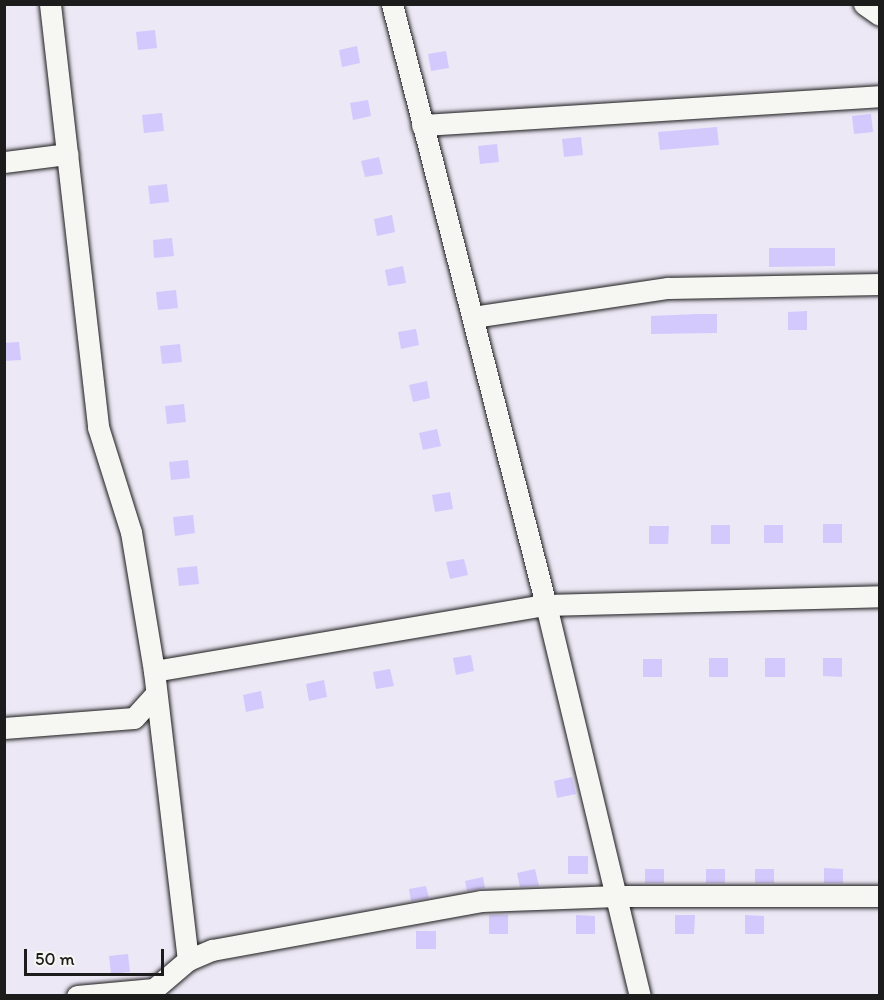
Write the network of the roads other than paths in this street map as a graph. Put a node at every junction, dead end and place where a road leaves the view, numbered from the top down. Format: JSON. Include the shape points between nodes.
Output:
{"nodes":[{"id":1,"x":50,"y":4,"type":"edge"},
{"id":2,"x":392,"y":4,"type":"edge"},
{"id":3,"x":864,"y":4,"type":"edge"},
{"id":4,"x":879,"y":15,"type":"edge"},
{"id":5,"x":879,"y":96,"type":"edge"},
{"id":6,"x":422,"y":125,"type":"junction"},
{"id":7,"x":67,"y":154,"type":"junction"},
{"id":8,"x":4,"y":162,"type":"edge"},
{"id":9,"x":879,"y":284,"type":"edge"},
{"id":10,"x":473,"y":317,"type":"junction"},
{"id":11,"x":879,"y":596,"type":"edge"},
{"id":12,"x":546,"y":605,"type":"junction"},
{"id":13,"x":154,"y":671,"type":"junction"},
{"id":14,"x":155,"y":695,"type":"junction"},
{"id":15,"x":4,"y":728,"type":"edge"},
{"id":16,"x":618,"y":896,"type":"junction"},
{"id":17,"x":879,"y":896,"type":"edge"},
{"id":18,"x":188,"y":960,"type":"junction"},
{"id":19,"x":77,"y":996,"type":"edge"},
{"id":20,"x":640,"y":996,"type":"edge"}],
"edges":[{"from":1,"to":7,"type":"street"},
{"from":2,"to":6,"type":"street"},
{"from":3,"to":4,"type":"street"},
{"from":5,"to":6,"type":"street"},
{"from":6,"to":10,"type":"street"},
{"from":7,"to":8,"type":"street"},
{"from":7,"to":13,"type":"street","via":[[98,427],[131,532]]},
{"from":9,"to":10,"type":"street","via":[[668,288]]},
{"from":10,"to":12,"type":"street"},
{"from":11,"to":12,"type":"street"},
{"from":12,"to":13,"type":"street"},
{"from":12,"to":16,"type":"street"},
{"from":13,"to":14,"type":"street"},
{"from":14,"to":15,"type":"street","via":[[134,718]]},
{"from":14,"to":18,"type":"street"},
{"from":16,"to":17,"type":"street"},
{"from":16,"to":18,"type":"street","via":[[481,901],[212,950]]},
{"from":16,"to":20,"type":"street"},
{"from":18,"to":19,"type":"street","via":[[154,989]]}]}
